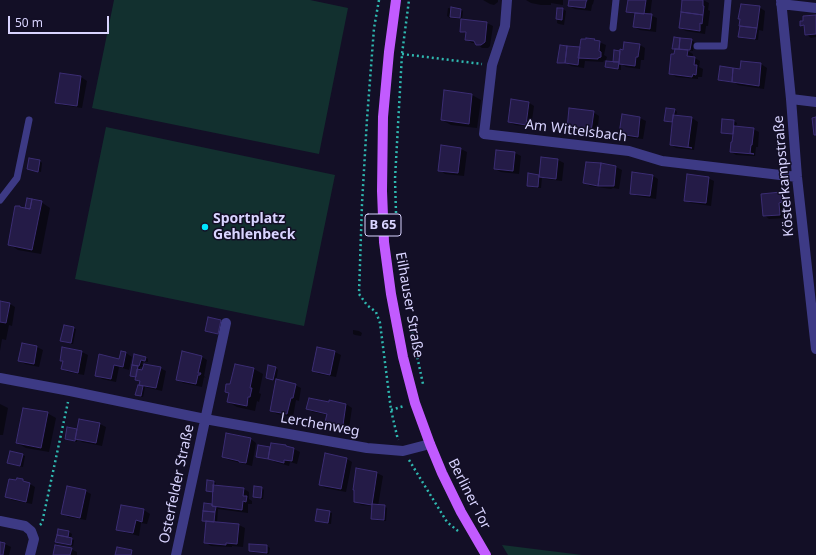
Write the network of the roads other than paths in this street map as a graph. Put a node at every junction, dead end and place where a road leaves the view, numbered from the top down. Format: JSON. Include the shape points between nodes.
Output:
{"nodes":[{"id":1,"x":396,"y":0,"type":"edge"},
{"id":2,"x":507,"y":0,"type":"edge"},
{"id":3,"x":616,"y":0,"type":"edge"},
{"id":4,"x":728,"y":0,"type":"edge"},
{"id":5,"x":781,"y":2,"type":"edge"},
{"id":6,"x":816,"y":8,"type":"edge"},
{"id":7,"x":613,"y":28,"type":"dead end"},
{"id":8,"x":698,"y":46,"type":"dead end"},
{"id":9,"x":792,"y":99,"type":"junction"},
{"id":10,"x":816,"y":102,"type":"edge"},
{"id":11,"x":29,"y":120,"type":"dead end"},
{"id":12,"x":798,"y":177,"type":"junction"},
{"id":13,"x":0,"y":200,"type":"edge"},
{"id":14,"x":226,"y":323,"type":"dead end"},
{"id":15,"x":816,"y":349,"type":"edge"},
{"id":16,"x":0,"y":378,"type":"edge"},
{"id":17,"x":205,"y":419,"type":"junction"},
{"id":18,"x":430,"y":444,"type":"junction"},
{"id":19,"x":0,"y":521,"type":"edge"},
{"id":20,"x":30,"y":555,"type":"edge"},
{"id":21,"x":176,"y":555,"type":"edge"},
{"id":22,"x":486,"y":555,"type":"edge"}],
"edges":[{"from":1,"to":18,"type":"main road","name":"Eilhauser Straße","number":"B 65","via":[[383,117],[384,242],[403,357],[415,403]]},
{"from":2,"to":12,"type":"street","name":"Am Wittelsbach","via":[[504,26],[492,65],[484,134],[629,151],[662,161]]},
{"from":3,"to":7,"type":"lane"},
{"from":4,"to":8,"type":"lane","via":[[724,46]]},
{"from":5,"to":6,"type":"street"},
{"from":5,"to":9,"type":"street","name":"Kösterkampstraße"},
{"from":9,"to":10,"type":"street"},
{"from":9,"to":12,"type":"street","name":"Kösterkampstraße"},
{"from":11,"to":13,"type":"lane","via":[[17,178]]},
{"from":12,"to":15,"type":"street","name":"Kösterkampstraße"},
{"from":14,"to":17,"type":"street"},
{"from":16,"to":17,"type":"street","name":"Lerchenweg"},
{"from":17,"to":18,"type":"street","name":"Lerchenweg","via":[[366,448],[403,450]]},
{"from":17,"to":21,"type":"street","name":"Osterfelder Straße"},
{"from":18,"to":22,"type":"main road","name":"Berliner Tor","number":"B 65","via":[[461,512]]},
{"from":19,"to":20,"type":"street","via":[[25,526],[31,531],[34,539]]}]}
